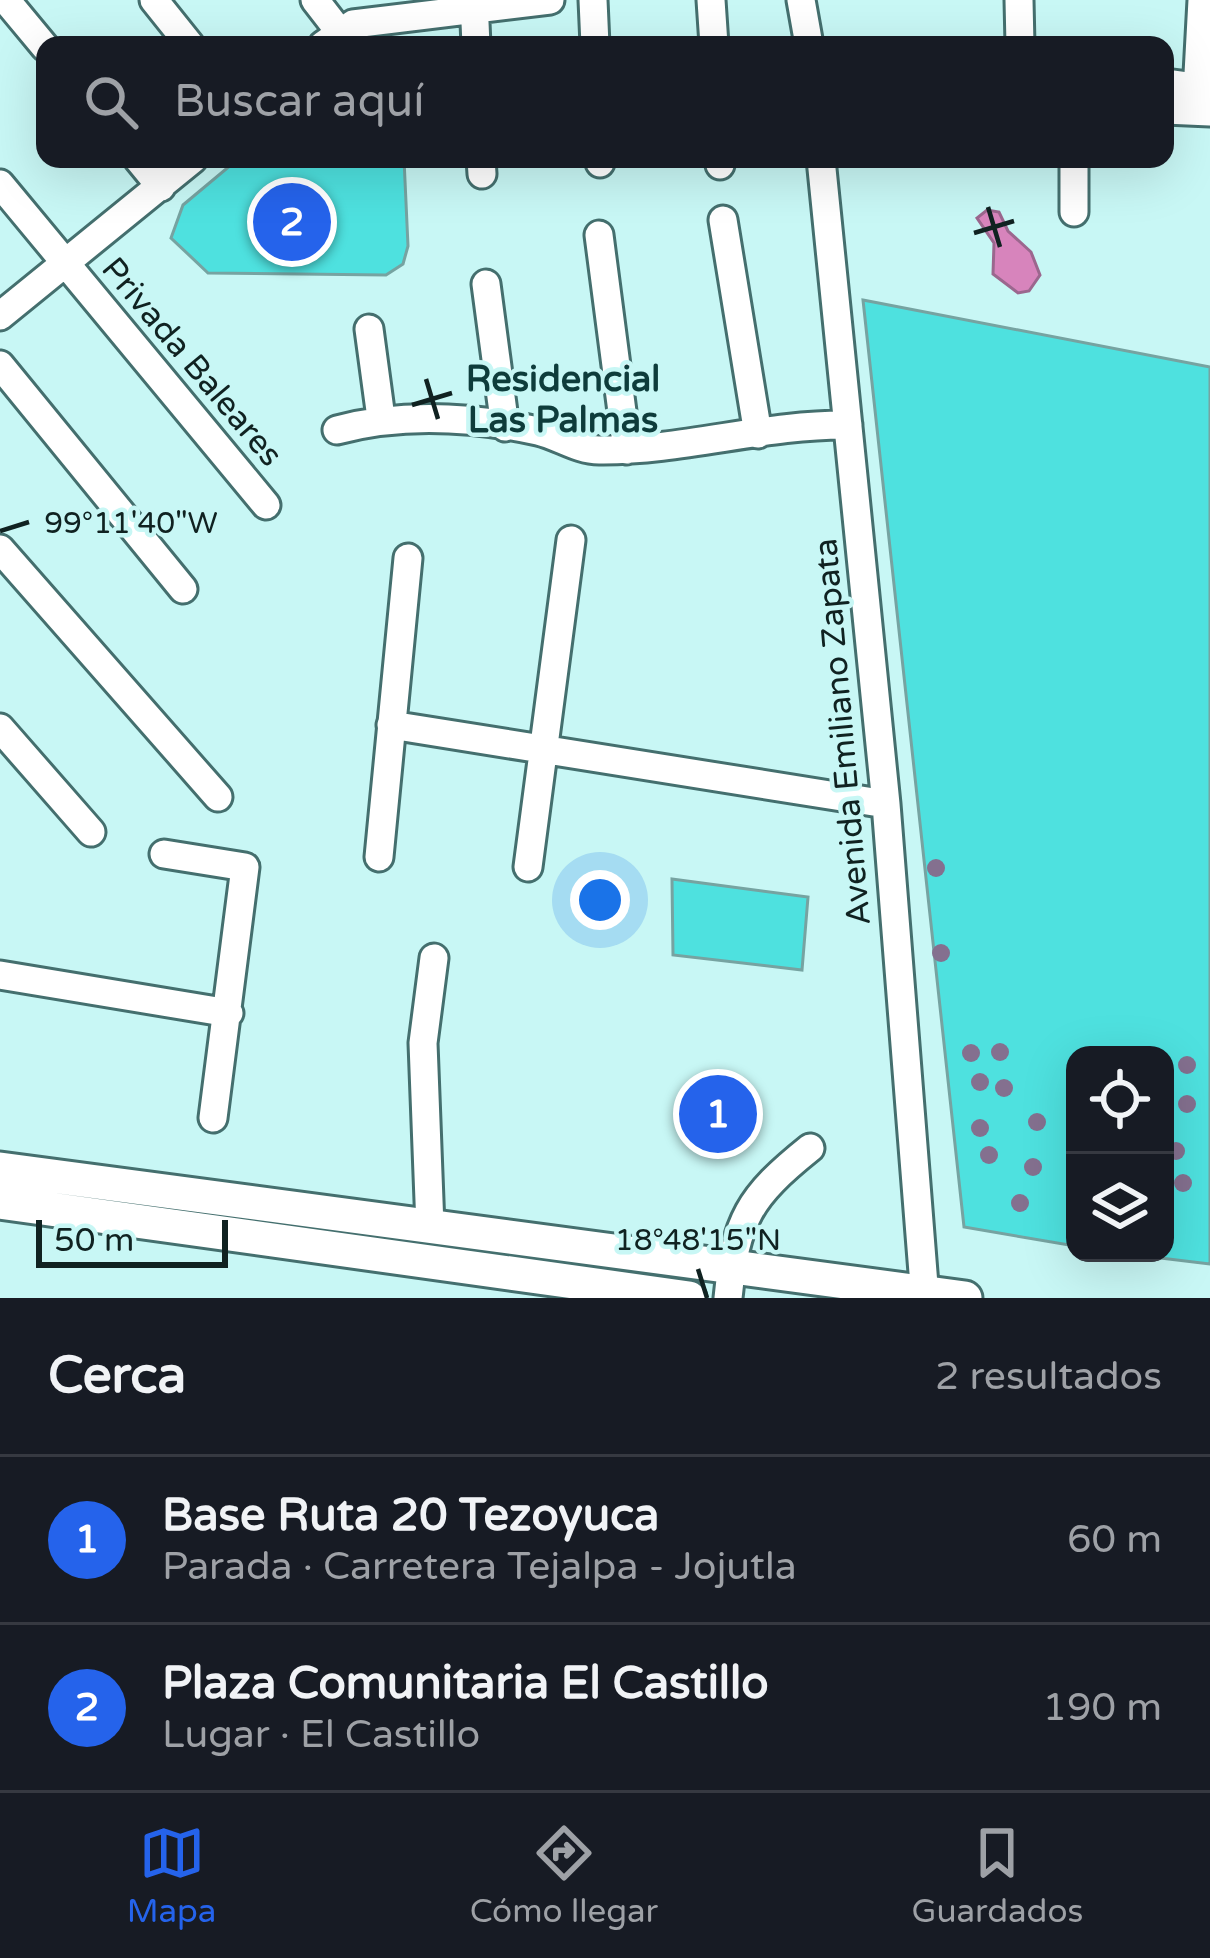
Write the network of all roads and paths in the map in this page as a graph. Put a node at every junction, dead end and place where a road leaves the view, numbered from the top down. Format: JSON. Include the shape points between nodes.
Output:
{"nodes":[{"id":1,"x":6,"y":0,"type":"edge"},
{"id":2,"x":154,"y":0,"type":"edge"},
{"id":3,"x":315,"y":0,"type":"edge"},
{"id":4,"x":550,"y":0,"type":"edge"},
{"id":5,"x":593,"y":0,"type":"edge"},
{"id":6,"x":712,"y":0,"type":"edge"},
{"id":7,"x":801,"y":0,"type":"edge"},
{"id":8,"x":1019,"y":0,"type":"edge"},
{"id":9,"x":1202,"y":0,"type":"edge"},
{"id":10,"x":474,"y":4,"type":"edge"},
{"id":11,"x":342,"y":25,"type":"edge"},
{"id":12,"x":37,"y":36,"type":"edge"},
{"id":13,"x":183,"y":36,"type":"edge"},
{"id":14,"x":476,"y":36,"type":"edge"},
{"id":15,"x":595,"y":36,"type":"edge"},
{"id":16,"x":714,"y":36,"type":"edge"},
{"id":17,"x":807,"y":36,"type":"edge"},
{"id":18,"x":1020,"y":36,"type":"edge"},
{"id":19,"x":1174,"y":87,"type":"edge"},
{"id":20,"x":1204,"y":100,"type":"edge"},
{"id":21,"x":1174,"y":108,"type":"edge"},
{"id":22,"x":145,"y":168,"type":"edge"},
{"id":23,"x":183,"y":168,"type":"edge"},
{"id":24,"x":822,"y":168,"type":"edge"},
{"id":25,"x":1074,"y":168,"type":"edge"},
{"id":26,"x":0,"y":184,"type":"edge"},
{"id":27,"x":161,"y":187,"type":"junction"},
{"id":28,"x":1074,"y":212,"type":"dead end"},
{"id":29,"x":723,"y":220,"type":"dead end"},
{"id":30,"x":599,"y":235,"type":"dead end"},
{"id":31,"x":64,"y":263,"type":"junction"},
{"id":32,"x":486,"y":284,"type":"dead end"},
{"id":33,"x":0,"y":316,"type":"edge"},
{"id":34,"x":369,"y":328,"type":"dead end"},
{"id":35,"x":0,"y":365,"type":"edge"},
{"id":36,"x":381,"y":418,"type":"junction"},
{"id":37,"x":848,"y":425,"type":"junction"},
{"id":38,"x":505,"y":427,"type":"junction"},
{"id":39,"x":337,"y":430,"type":"dead end"},
{"id":40,"x":758,"y":434,"type":"junction"},
{"id":41,"x":627,"y":449,"type":"junction"},
{"id":42,"x":266,"y":506,"type":"dead end"},
{"id":43,"x":571,"y":540,"type":"dead end"},
{"id":44,"x":0,"y":548,"type":"edge"},
{"id":45,"x":408,"y":558,"type":"dead end"},
{"id":46,"x":183,"y":589,"type":"dead end"},
{"id":47,"x":391,"y":725,"type":"junction"},
{"id":48,"x":0,"y":728,"type":"edge"},
{"id":49,"x":543,"y":750,"type":"junction"},
{"id":50,"x":218,"y":797,"type":"dead end"},
{"id":51,"x":886,"y":804,"type":"junction"},
{"id":52,"x":91,"y":832,"type":"dead end"},
{"id":53,"x":164,"y":854,"type":"dead end"},
{"id":54,"x":379,"y":857,"type":"dead end"},
{"id":55,"x":528,"y":867,"type":"dead end"},
{"id":56,"x":434,"y":958,"type":"dead end"},
{"id":57,"x":0,"y":975,"type":"edge"},
{"id":58,"x":229,"y":1013,"type":"junction"},
{"id":59,"x":213,"y":1118,"type":"dead end"},
{"id":60,"x":810,"y":1148,"type":"dead end"},
{"id":61,"x":0,"y":1169,"type":"edge"},
{"id":62,"x":0,"y":1202,"type":"edge"},
{"id":63,"x":430,"y":1227,"type":"junction"},
{"id":64,"x":719,"y":1276,"type":"edge"},
{"id":65,"x":925,"y":1296,"type":"edge"},
{"id":66,"x":689,"y":1298,"type":"edge"},
{"id":67,"x":965,"y":1298,"type":"edge"}],
"edges":[{"from":1,"to":12,"type":"street"},
{"from":2,"to":13,"type":"street"},
{"from":3,"to":11,"type":"street"},
{"from":4,"to":10,"type":"street"},
{"from":5,"to":15,"type":"street"},
{"from":6,"to":16,"type":"street"},
{"from":7,"to":17,"type":"street"},
{"from":8,"to":18,"type":"street"},
{"from":9,"to":20,"type":"street"},
{"from":10,"to":11,"type":"street"},
{"from":10,"to":14,"type":"street"},
{"from":19,"to":20,"type":"street"},
{"from":20,"to":21,"type":"street"},
{"from":22,"to":27,"type":"street"},
{"from":23,"to":27,"type":"street"},
{"from":24,"to":37,"type":"street","name":"Avenida Emiliano Zapata"},
{"from":25,"to":28,"type":"street"},
{"from":26,"to":31,"type":"street","name":"Privada Baleares"},
{"from":27,"to":31,"type":"street"},
{"from":29,"to":40,"type":"street"},
{"from":30,"to":41,"type":"street"},
{"from":31,"to":33,"type":"street"},
{"from":31,"to":42,"type":"street","name":"Privada Baleares"},
{"from":32,"to":38,"type":"street"},
{"from":34,"to":36,"type":"street"},
{"from":35,"to":46,"type":"street"},
{"from":36,"to":38,"type":"street"},
{"from":36,"to":39,"type":"street"},
{"from":37,"to":40,"type":"street"},
{"from":37,"to":51,"type":"street","name":"Avenida Emiliano Zapata"},
{"from":38,"to":41,"type":"street","via":[[592,450]]},
{"from":40,"to":41,"type":"street"},
{"from":43,"to":49,"type":"street"},
{"from":44,"to":50,"type":"street"},
{"from":45,"to":47,"type":"street"},
{"from":47,"to":49,"type":"street"},
{"from":47,"to":54,"type":"street"},
{"from":48,"to":52,"type":"street"},
{"from":49,"to":51,"type":"street"},
{"from":49,"to":55,"type":"street"},
{"from":51,"to":65,"type":"street","name":"Avenida Emiliano Zapata"},
{"from":53,"to":58,"type":"street","via":[[245,868]]},
{"from":56,"to":63,"type":"street","via":[[423,1043]]},
{"from":57,"to":58,"type":"street"},
{"from":58,"to":59,"type":"street"},
{"from":60,"to":64,"type":"street","via":[[760,1188]]},
{"from":61,"to":63,"type":"main road"},
{"from":62,"to":66,"type":"main road"},
{"from":63,"to":64,"type":"main road"},
{"from":64,"to":65,"type":"main road"},
{"from":64,"to":66,"type":"street"},
{"from":65,"to":67,"type":"main road"}]}
